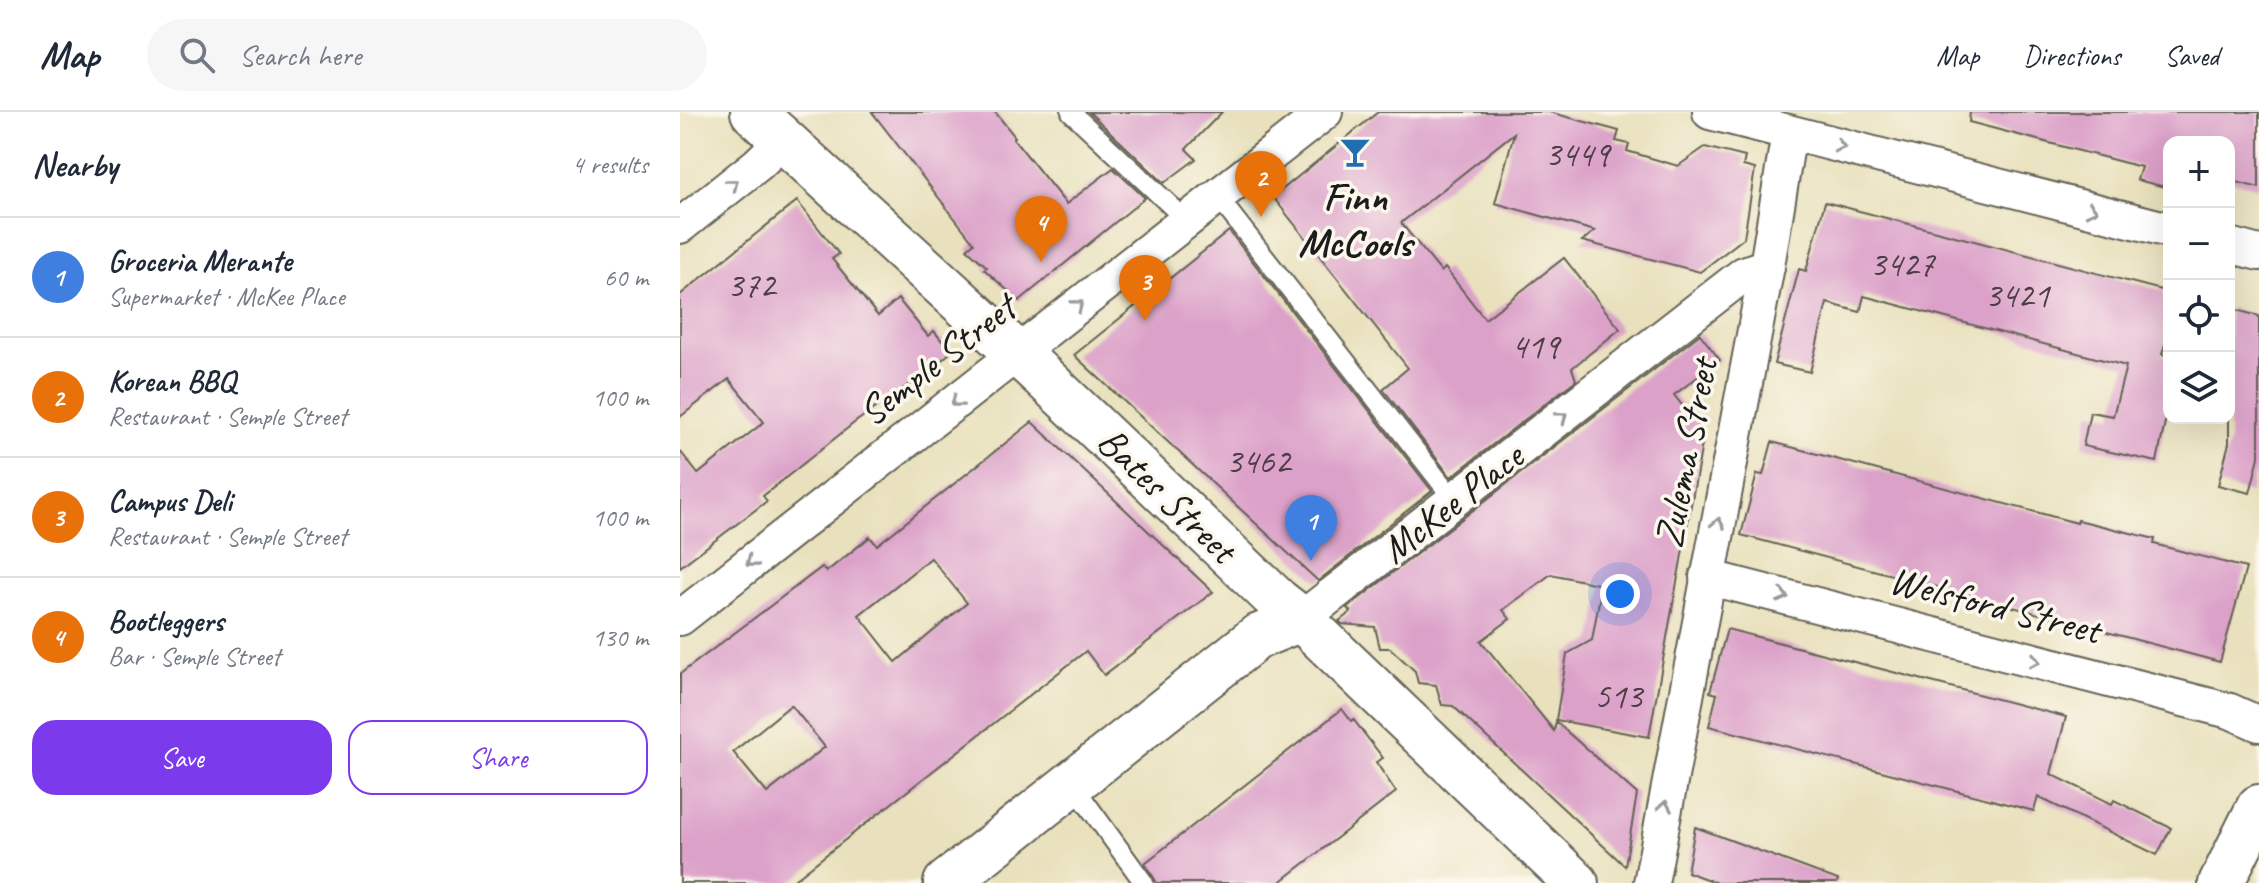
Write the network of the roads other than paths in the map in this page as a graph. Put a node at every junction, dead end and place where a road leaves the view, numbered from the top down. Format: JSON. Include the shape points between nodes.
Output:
{"nodes":[{"id":1,"x":1071,"y":112,"type":"edge"},
{"id":2,"x":1325,"y":112,"type":"edge"},
{"id":3,"x":1710,"y":112,"type":"edge"},
{"id":4,"x":768,"y":126,"type":"edge"},
{"id":5,"x":1789,"y":133,"type":"junction"},
{"id":6,"x":1217,"y":196,"type":"junction"},
{"id":7,"x":1186,"y":220,"type":"junction"},
{"id":8,"x":680,"y":226,"type":"edge"},
{"id":9,"x":2163,"y":228,"type":"edge"},
{"id":10,"x":2235,"y":247,"type":"edge"},
{"id":11,"x":2259,"y":253,"type":"edge"},
{"id":12,"x":1767,"y":266,"type":"junction"},
{"id":13,"x":1017,"y":353,"type":"junction"},
{"id":14,"x":1455,"y":501,"type":"junction"},
{"id":15,"x":1707,"y":577,"type":"junction"},
{"id":16,"x":680,"y":618,"type":"edge"},
{"id":17,"x":1301,"y":619,"type":"junction"},
{"id":18,"x":2259,"y":724,"type":"edge"},
{"id":19,"x":1071,"y":782,"type":"junction"},
{"id":20,"x":2259,"y":807,"type":"edge"},
{"id":21,"x":946,"y":883,"type":"edge"},
{"id":22,"x":1144,"y":883,"type":"edge"},
{"id":23,"x":1576,"y":883,"type":"edge"},
{"id":24,"x":1651,"y":883,"type":"edge"},
{"id":25,"x":2221,"y":883,"type":"edge"}],
"edges":[{"from":1,"to":7,"type":"lane"},
{"from":2,"to":6,"type":"street","name":"Semple Street"},
{"from":3,"to":5,"type":"street"},
{"from":8,"to":4,"type":"street","one_way":true,"via":[[758,164]]},
{"from":4,"to":13,"type":"street","name":"Bates Street"},
{"from":5,"to":9,"type":"street","one_way":true},
{"from":5,"to":12,"type":"street","name":"Zulema Street"},
{"from":6,"to":7,"type":"street","name":"Semple Street"},
{"from":6,"to":14,"type":"lane"},
{"from":13,"to":7,"type":"street","name":"Semple Street","one_way":true},
{"from":10,"to":11,"type":"street"},
{"from":14,"to":12,"type":"street","name":"McKee Place","one_way":true,"via":[[1741,277]]},
{"from":15,"to":12,"type":"street","name":"Zulema Street","one_way":true},
{"from":13,"to":16,"type":"street","name":"Semple Street","one_way":true},
{"from":13,"to":17,"type":"street","name":"Bates Street"},
{"from":14,"to":17,"type":"street","name":"McKee Place"},
{"from":15,"to":18,"type":"street","name":"Welsford Street","one_way":true,"via":[[2230,711]]},
{"from":24,"to":15,"type":"street","name":"Zulema Street","one_way":true},
{"from":17,"to":19,"type":"street","name":"McKee Place","via":[[1257,637]]},
{"from":17,"to":23,"type":"street","name":"Bates Street"},
{"from":19,"to":21,"type":"street","name":"McKee Place"},
{"from":19,"to":22,"type":"lane"},
{"from":20,"to":25,"type":"street"}]}
